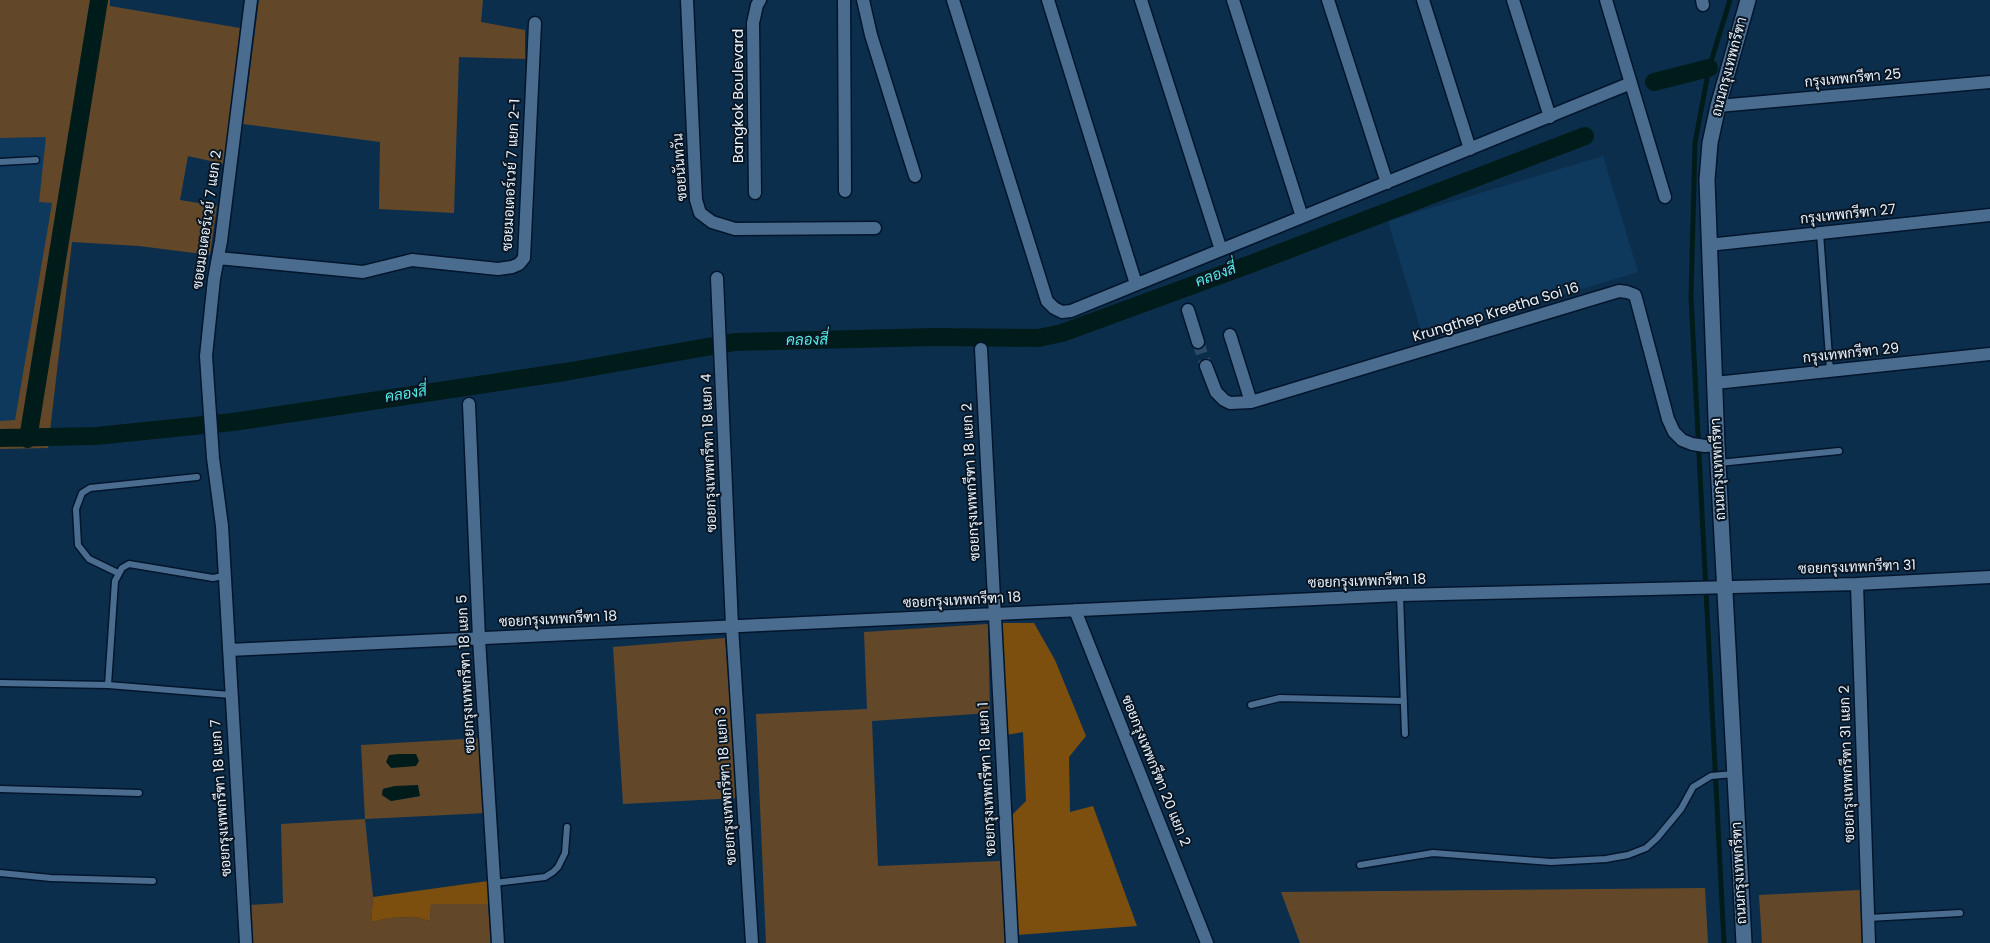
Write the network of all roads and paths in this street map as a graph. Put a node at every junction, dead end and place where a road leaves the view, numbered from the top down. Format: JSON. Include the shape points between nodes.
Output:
{"nodes":[{"id":1,"x":251,"y":0,"type":"edge"},
{"id":2,"x":688,"y":0,"type":"edge"},
{"id":3,"x":760,"y":0,"type":"edge"},
{"id":4,"x":844,"y":0,"type":"edge"},
{"id":5,"x":863,"y":0,"type":"edge"},
{"id":6,"x":953,"y":0,"type":"edge"},
{"id":7,"x":1048,"y":0,"type":"edge"},
{"id":8,"x":1141,"y":0,"type":"edge"},
{"id":9,"x":1234,"y":0,"type":"edge"},
{"id":10,"x":1328,"y":0,"type":"edge"},
{"id":11,"x":1423,"y":0,"type":"edge"},
{"id":12,"x":1513,"y":0,"type":"edge"},
{"id":13,"x":1606,"y":0,"type":"edge"},
{"id":14,"x":1748,"y":0,"type":"edge"},
{"id":15,"x":535,"y":23,"type":"dead end"},
{"id":16,"x":1990,"y":82,"type":"edge"},
{"id":17,"x":1631,"y":83,"type":"junction"},
{"id":18,"x":1718,"y":106,"type":"junction"},
{"id":19,"x":1550,"y":117,"type":"junction"},
{"id":20,"x":1470,"y":149,"type":"junction"},
{"id":21,"x":36,"y":160,"type":"dead end"},
{"id":22,"x":0,"y":162,"type":"edge"},
{"id":23,"x":915,"y":176,"type":"dead end"},
{"id":24,"x":1387,"y":182,"type":"junction"},
{"id":25,"x":845,"y":191,"type":"dead end"},
{"id":26,"x":755,"y":193,"type":"dead end"},
{"id":27,"x":1665,"y":197,"type":"dead end"},
{"id":28,"x":1990,"y":215,"type":"edge"},
{"id":29,"x":1302,"y":217,"type":"junction"},
{"id":30,"x":875,"y":228,"type":"dead end"},
{"id":31,"x":1820,"y":233,"type":"junction"},
{"id":32,"x":1708,"y":245,"type":"junction"},
{"id":33,"x":1221,"y":250,"type":"junction"},
{"id":34,"x":218,"y":258,"type":"junction"},
{"id":35,"x":717,"y":278,"type":"dead end"},
{"id":36,"x":1136,"y":284,"type":"junction"},
{"id":37,"x":1188,"y":310,"type":"dead end"},
{"id":38,"x":1230,"y":335,"type":"dead end"},
{"id":39,"x":1198,"y":342,"type":"tunnel mouth"},
{"id":40,"x":981,"y":349,"type":"dead end"},
{"id":41,"x":1990,"y":354,"type":"edge"},
{"id":42,"x":1206,"y":366,"type":"tunnel mouth"},
{"id":43,"x":1830,"y":371,"type":"junction"},
{"id":44,"x":1715,"y":384,"type":"junction"},
{"id":45,"x":1251,"y":402,"type":"junction"},
{"id":46,"x":469,"y":404,"type":"dead end"},
{"id":47,"x":1705,"y":445,"type":"junction"},
{"id":48,"x":1839,"y":451,"type":"dead end"},
{"id":49,"x":1718,"y":463,"type":"junction"},
{"id":50,"x":197,"y":477,"type":"dead end"},
{"id":51,"x":118,"y":573,"type":"junction"},
{"id":52,"x":223,"y":576,"type":"junction"},
{"id":53,"x":1990,"y":577,"type":"edge"},
{"id":54,"x":1857,"y":584,"type":"junction"},
{"id":55,"x":1697,"y":587,"type":"joint"},
{"id":56,"x":1719,"y":587,"type":"junction"},
{"id":57,"x":1400,"y":595,"type":"junction"},
{"id":58,"x":1075,"y":610,"type":"junction"},
{"id":59,"x":994,"y":614,"type":"junction"},
{"id":60,"x":732,"y":626,"type":"junction"},
{"id":61,"x":479,"y":639,"type":"junction"},
{"id":62,"x":229,"y":650,"type":"junction"},
{"id":63,"x":0,"y":683,"type":"edge"},
{"id":64,"x":108,"y":685,"type":"junction"},
{"id":65,"x":231,"y":695,"type":"junction"},
{"id":66,"x":1404,"y":702,"type":"junction"},
{"id":67,"x":1251,"y":705,"type":"dead end"},
{"id":68,"x":1405,"y":734,"type":"dead end"},
{"id":69,"x":1730,"y":774,"type":"junction"},
{"id":70,"x":0,"y":789,"type":"edge"},
{"id":71,"x":139,"y":793,"type":"dead end"},
{"id":72,"x":567,"y":827,"type":"dead end"},
{"id":73,"x":1360,"y":865,"type":"dead end"},
{"id":74,"x":0,"y":873,"type":"edge"},
{"id":75,"x":153,"y":882,"type":"dead end"},
{"id":76,"x":494,"y":883,"type":"junction"},
{"id":77,"x":1960,"y":913,"type":"dead end"},
{"id":78,"x":1868,"y":918,"type":"junction"},
{"id":79,"x":1204,"y":942,"type":"edge"},
{"id":80,"x":246,"y":943,"type":"edge"},
{"id":81,"x":498,"y":943,"type":"edge"},
{"id":82,"x":752,"y":943,"type":"edge"},
{"id":83,"x":1012,"y":943,"type":"edge"},
{"id":84,"x":1744,"y":943,"type":"edge"},
{"id":85,"x":1869,"y":943,"type":"edge"}],
"edges":[{"from":1,"to":34,"type":"street","name":"ซอยมอเตอร์เวย์ 7 แยก 2"},
{"from":2,"to":30,"type":"street","name":"ซอยนันทวัน","via":[[696,200],[700,213],[712,222],[735,229]]},
{"from":3,"to":26,"type":"street","name":"Bangkok Boulevard","via":[[753,23]]},
{"from":4,"to":25,"type":"street"},
{"from":5,"to":23,"type":"street"},
{"from":6,"to":36,"type":"street","via":[[1047,301],[1062,312],[1071,311]]},
{"from":7,"to":36,"type":"street"},
{"from":8,"to":33,"type":"street"},
{"from":9,"to":29,"type":"street"},
{"from":10,"to":24,"type":"street"},
{"from":11,"to":20,"type":"street"},
{"from":12,"to":19,"type":"street"},
{"from":13,"to":17,"type":"street"},
{"from":14,"to":18,"type":"main road","name":"ถนนกรุงเทพกรีฑา"},
{"from":15,"to":34,"type":"street","name":"ซอยมอเตอร์เวย์ 7 แยก 2-1","via":[[524,258],[519,264],[498,269],[412,260],[363,272]]},
{"from":16,"to":18,"type":"street","name":"กรุงเทพกรีฑา 25"},
{"from":17,"to":19,"type":"street"},
{"from":17,"to":27,"type":"street"},
{"from":18,"to":32,"type":"main road","name":"ถนนกรุงเทพกรีฑา","via":[[1707,180]]},
{"from":19,"to":20,"type":"street"},
{"from":20,"to":24,"type":"street"},
{"from":21,"to":22,"type":"lane"},
{"from":24,"to":29,"type":"street"},
{"from":28,"to":31,"type":"street","name":"กรุงเทพกรีฑา 27"},
{"from":29,"to":33,"type":"street"},
{"from":31,"to":32,"type":"street","name":"กรุงเทพกรีฑา 27"},
{"from":31,"to":43,"type":"lane"},
{"from":32,"to":44,"type":"main road","name":"ถนนกรุงเทพกรีฑา"},
{"from":33,"to":36,"type":"street"},
{"from":34,"to":52,"type":"street","name":"ซอยมอเตอร์เวย์ 7 แยก 2","via":[[206,356],[222,526]]},
{"from":35,"to":60,"type":"street","name":"ซอยกรุงเทพกรีฑา 18 แยก 4"},
{"from":37,"to":39,"type":"street"},
{"from":38,"to":45,"type":"street"},
{"from":40,"to":59,"type":"street","name":"ซอยกรุงเทพกรีฑา 18 แยก 2"},
{"from":41,"to":43,"type":"street","name":"กรุงเทพกรีฑา 29"},
{"from":42,"to":45,"type":"street","via":[[1216,392],[1224,400],[1230,403]]},
{"from":43,"to":44,"type":"street","name":"กรุงเทพกรีฑา 29"},
{"from":44,"to":47,"type":"main road","name":"ถนนกรุงเทพกรีฑา"},
{"from":45,"to":47,"type":"street","name":"Krungthep Kreetha Soi 16","via":[[1619,291],[1635,295],[1674,432],[1682,440]]},
{"from":46,"to":61,"type":"street","name":"ซอยกรุงเทพกรีฑา 18 แยก 5"},
{"from":47,"to":49,"type":"main road","name":"ถนนกรุงเทพกรีฑา"},
{"from":48,"to":49,"type":"lane"},
{"from":49,"to":56,"type":"main road","name":"ถนนกรุงเทพกรีฑา"},
{"from":50,"to":51,"type":"lane","via":[[90,488],[82,492],[76,509],[78,545],[89,559]]},
{"from":51,"to":52,"type":"lane","via":[[129,564],[213,578]]},
{"from":51,"to":64,"type":"lane"},
{"from":52,"to":62,"type":"street","name":"ซอยกรุงเทพกรีฑา 18 แยก 7"},
{"from":53,"to":54,"type":"street","name":"ซอยกรุงเทพกรีฑา 31"},
{"from":54,"to":56,"type":"street","name":"ซอยกรุงเทพกรีฑา 31"},
{"from":54,"to":78,"type":"street","name":"ซอยกรุงเทพกรีฑา 31 แยก 2"},
{"from":55,"to":56,"type":"street","name":"ซอยกรุงเทพกรีฑา 31"},
{"from":55,"to":57,"type":"street","name":"ซอยกรุงเทพกรีฑา 18"},
{"from":56,"to":69,"type":"main road","name":"ถนนกรุงเทพกรีฑา"},
{"from":57,"to":58,"type":"street","name":"ซอยกรุงเทพกรีฑา 18"},
{"from":57,"to":66,"type":"lane"},
{"from":58,"to":59,"type":"street","name":"ซอยกรุงเทพกรีฑา 18"},
{"from":58,"to":79,"type":"street","name":"ซอยกรุงเทพกรีฑา 20 แยก 2"},
{"from":59,"to":60,"type":"street","name":"ซอยกรุงเทพกรีฑา 18"},
{"from":59,"to":83,"type":"street","name":"ซอยกรุงเทพกรีฑา 18 แยก 1"},
{"from":60,"to":61,"type":"street","name":"ซอยกรุงเทพกรีฑา 18"},
{"from":60,"to":82,"type":"street","name":"ซอยกรุงเทพกรีฑา 18 แยก 3"},
{"from":61,"to":62,"type":"street","name":"ซอยกรุงเทพกรีฑา 18"},
{"from":61,"to":76,"type":"street","name":"ซอยกรุงเทพกรีฑา 18 แยก 5"},
{"from":62,"to":65,"type":"street","name":"ซอยกรุงเทพกรีฑา 18 แยก 7"},
{"from":63,"to":64,"type":"lane"},
{"from":64,"to":65,"type":"lane"},
{"from":65,"to":80,"type":"street","name":"ซอยกรุงเทพกรีฑา 18 แยก 7"},
{"from":66,"to":67,"type":"lane","via":[[1280,698]]},
{"from":66,"to":68,"type":"lane"},
{"from":69,"to":73,"type":"lane","via":[[1711,776],[1693,786],[1681,809],[1657,838],[1646,848],[1628,855],[1552,862],[1433,853]]},
{"from":69,"to":84,"type":"main road","name":"ถนนกรุงเทพกรีฑา"},
{"from":70,"to":71,"type":"lane"},
{"from":72,"to":76,"type":"lane","via":[[565,853],[553,872],[545,877]]},
{"from":74,"to":75,"type":"lane"},
{"from":76,"to":81,"type":"street","name":"ซอยกรุงเทพกรีฑา 18 แยก 5"},
{"from":77,"to":78,"type":"lane"},
{"from":78,"to":85,"type":"street","name":"ซอยกรุงเทพกรีฑา 31 แยก 2"}]}
